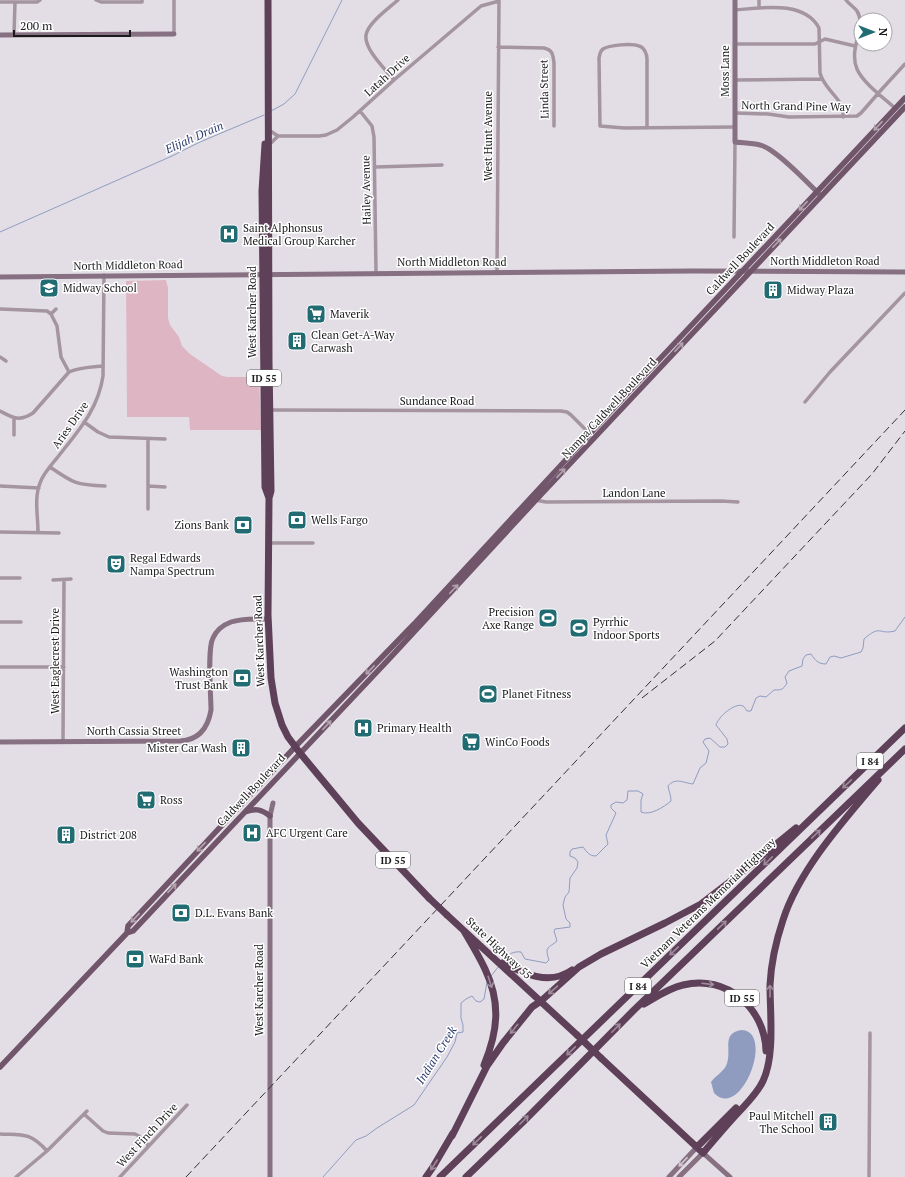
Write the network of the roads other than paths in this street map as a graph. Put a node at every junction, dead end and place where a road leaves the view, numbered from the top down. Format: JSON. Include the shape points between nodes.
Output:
{"nodes":[{"id":1,"x":40,"y":0,"type":"edge"},
{"id":2,"x":96,"y":0,"type":"edge"},
{"id":3,"x":174,"y":0,"type":"edge"},
{"id":4,"x":268,"y":0,"type":"edge"},
{"id":5,"x":398,"y":0,"type":"edge"},
{"id":6,"x":499,"y":0,"type":"edge"},
{"id":7,"x":735,"y":0,"type":"edge"},
{"id":8,"x":759,"y":0,"type":"edge"},
{"id":9,"x":846,"y":0,"type":"edge"},
{"id":10,"x":142,"y":1,"type":"edge"},
{"id":11,"x":0,"y":2,"type":"edge"},
{"id":12,"x":15,"y":2,"type":"junction"},
{"id":13,"x":759,"y":8,"type":"junction"},
{"id":14,"x":735,"y":10,"type":"junction"},
{"id":15,"x":857,"y":12,"type":"edge"},
{"id":16,"x":0,"y":34,"type":"edge"},
{"id":17,"x":14,"y":34,"type":"junction"},
{"id":18,"x":174,"y":34,"type":"joint"},
{"id":19,"x":820,"y":42,"type":"junction"},
{"id":20,"x":735,"y":44,"type":"junction"},
{"id":21,"x":853,"y":46,"type":"edge"},
{"id":22,"x":498,"y":48,"type":"junction"},
{"id":23,"x":854,"y":52,"type":"edge"},
{"id":24,"x":905,"y":64,"type":"edge"},
{"id":25,"x":822,"y":79,"type":"junction"},
{"id":26,"x":394,"y":80,"type":"junction"},
{"id":27,"x":735,"y":80,"type":"junction"},
{"id":28,"x":878,"y":93,"type":"junction"},
{"id":29,"x":905,"y":98,"type":"edge"},
{"id":30,"x":905,"y":107,"type":"edge"},
{"id":31,"x":360,"y":111,"type":"junction"},
{"id":32,"x":897,"y":111,"type":"junction"},
{"id":33,"x":735,"y":113,"type":"junction"},
{"id":34,"x":843,"y":117,"type":"junction"},
{"id":35,"x":268,"y":126,"type":"junction"},
{"id":36,"x":554,"y":126,"type":"dead end"},
{"id":37,"x":735,"y":127,"type":"junction"},
{"id":38,"x":647,"y":128,"type":"junction"},
{"id":39,"x":278,"y":136,"type":"junction"},
{"id":40,"x":735,"y":142,"type":"junction"},
{"id":41,"x":269,"y":145,"type":"junction"},
{"id":42,"x":442,"y":165,"type":"dead end"},
{"id":43,"x":376,"y":167,"type":"junction"},
{"id":44,"x":844,"y":172,"type":"joint"},
{"id":45,"x":817,"y":191,"type":"junction"},
{"id":46,"x":822,"y":196,"type":"junction"},
{"id":47,"x":734,"y":236,"type":"dead end"},
{"id":48,"x":751,"y":270,"type":"junction"},
{"id":49,"x":742,"y":271,"type":"junction"},
{"id":50,"x":376,"y":272,"type":"junction"},
{"id":51,"x":497,"y":272,"type":"junction"},
{"id":52,"x":905,"y":272,"type":"edge"},
{"id":53,"x":104,"y":275,"type":"junction"},
{"id":54,"x":266,"y":275,"type":"junction"},
{"id":55,"x":0,"y":277,"type":"edge"},
{"id":56,"x":905,"y":293,"type":"edge"},
{"id":57,"x":0,"y":309,"type":"edge"},
{"id":58,"x":56,"y":309,"type":"dead end"},
{"id":59,"x":51,"y":314,"type":"junction"},
{"id":60,"x":0,"y":357,"type":"edge"},
{"id":61,"x":6,"y":361,"type":"dead end"},
{"id":62,"x":103,"y":366,"type":"junction"},
{"id":63,"x":69,"y":372,"type":"junction"},
{"id":64,"x":805,"y":402,"type":"dead end"},
{"id":65,"x":270,"y":410,"type":"junction"},
{"id":66,"x":0,"y":411,"type":"edge"},
{"id":67,"x":14,"y":418,"type":"junction"},
{"id":68,"x":84,"y":422,"type":"junction"},
{"id":69,"x":14,"y":435,"type":"dead end"},
{"id":70,"x":592,"y":436,"type":"junction"},
{"id":71,"x":148,"y":439,"type":"junction"},
{"id":72,"x":165,"y":439,"type":"dead end"},
{"id":73,"x":50,"y":467,"type":"junction"},
{"id":74,"x":0,"y":486,"type":"edge"},
{"id":75,"x":105,"y":486,"type":"dead end"},
{"id":76,"x":148,"y":486,"type":"junction"},
{"id":77,"x":165,"y":487,"type":"dead end"},
{"id":78,"x":39,"y":488,"type":"junction"},
{"id":79,"x":269,"y":498,"type":"junction"},
{"id":80,"x":533,"y":499,"type":"junction"},
{"id":81,"x":738,"y":502,"type":"dead end"},
{"id":82,"x":148,"y":509,"type":"dead end"},
{"id":83,"x":0,"y":532,"type":"edge"},
{"id":84,"x":38,"y":532,"type":"junction"},
{"id":85,"x":59,"y":533,"type":"dead end"},
{"id":86,"x":269,"y":543,"type":"junction"},
{"id":87,"x":313,"y":543,"type":"dead end"},
{"id":88,"x":0,"y":578,"type":"edge"},
{"id":89,"x":20,"y":578,"type":"dead end"},
{"id":90,"x":71,"y":579,"type":"dead end"},
{"id":91,"x":53,"y":580,"type":"dead end"},
{"id":92,"x":64,"y":580,"type":"junction"},
{"id":93,"x":268,"y":619,"type":"junction"},
{"id":94,"x":0,"y":622,"type":"edge"},
{"id":95,"x":21,"y":622,"type":"dead end"},
{"id":96,"x":387,"y":657,"type":"junction"},
{"id":97,"x":64,"y":667,"type":"junction"},
{"id":98,"x":0,"y":668,"type":"edge"},
{"id":99,"x":905,"y":728,"type":"edge"},
{"id":100,"x":0,"y":742,"type":"edge"},
{"id":101,"x":63,"y":742,"type":"junction"},
{"id":102,"x":295,"y":747,"type":"junction"},
{"id":103,"x":903,"y":750,"type":"edge"},
{"id":104,"x":300,"y":753,"type":"junction"},
{"id":105,"x":836,"y":794,"type":"junction"},
{"id":106,"x":273,"y":803,"type":"dead end"},
{"id":107,"x":243,"y":813,"type":"junction"},
{"id":108,"x":270,"y":816,"type":"junction"},
{"id":109,"x":464,"y":930,"type":"junction"},
{"id":110,"x":127,"y":933,"type":"junction"},
{"id":111,"x":645,"y":933,"type":"junction"},
{"id":112,"x":495,"y":959,"type":"junction"},
{"id":113,"x":540,"y":1001,"type":"junction"},
{"id":114,"x":634,"y":1010,"type":"junction"},
{"id":115,"x":870,"y":1034,"type":"dead end"},
{"id":116,"x":0,"y":1067,"type":"edge"},
{"id":117,"x":187,"y":1105,"type":"dead end"},
{"id":118,"x":0,"y":1134,"type":"edge"},
{"id":119,"x":452,"y":1136,"type":"junction"},
{"id":120,"x":149,"y":1146,"type":"junction"},
{"id":121,"x":700,"y":1150,"type":"junction"},
{"id":122,"x":47,"y":1151,"type":"junction"},
{"id":123,"x":16,"y":1177,"type":"edge"},
{"id":124,"x":120,"y":1177,"type":"edge"},
{"id":125,"x":270,"y":1177,"type":"edge"},
{"id":126,"x":426,"y":1177,"type":"edge"},
{"id":127,"x":440,"y":1177,"type":"edge"},
{"id":128,"x":466,"y":1177,"type":"edge"},
{"id":129,"x":669,"y":1177,"type":"edge"},
{"id":130,"x":679,"y":1177,"type":"edge"},
{"id":131,"x":730,"y":1177,"type":"edge"},
{"id":132,"x":869,"y":1177,"type":"edge"}],
"edges":[{"from":1,"to":12,"type":"street"},
{"from":2,"to":10,"type":"street"},
{"from":3,"to":18,"type":"street"},
{"from":4,"to":35,"type":"highway","name":"West Karcher Road","number":"ID 55"},
{"from":5,"to":26,"type":"street","via":[[370,27],[366,35],[366,42],[372,54]]},
{"from":6,"to":22,"type":"street","name":"West Hunt Avenue"},
{"from":6,"to":26,"type":"street","name":"Latah Drive","via":[[481,6]]},
{"from":7,"to":14,"type":"street","name":"Moss Lane"},
{"from":8,"to":13,"type":"street"},
{"from":9,"to":15,"type":"street"},
{"from":11,"to":12,"type":"street"},
{"from":12,"to":17,"type":"street"},
{"from":13,"to":14,"type":"street"},
{"from":13,"to":19,"type":"street","via":[[786,8],[804,12],[817,22]]},
{"from":14,"to":20,"type":"street","name":"Moss Lane"},
{"from":16,"to":17,"type":"street"},
{"from":17,"to":18,"type":"street"},
{"from":19,"to":20,"type":"street"},
{"from":19,"to":21,"type":"street","via":[[825,40]]},
{"from":19,"to":25,"type":"street"},
{"from":20,"to":27,"type":"street","name":"Moss Lane"},
{"from":22,"to":36,"type":"street","name":"Linda Street","via":[[544,48],[551,51],[554,63]]},
{"from":22,"to":51,"type":"street","name":"West Hunt Avenue"},
{"from":23,"to":28,"type":"street","via":[[857,70]]},
{"from":24,"to":28,"type":"street","name":"North Grand Pine Way"},
{"from":25,"to":27,"type":"street"},
{"from":25,"to":34,"type":"street","via":[[843,107]]},
{"from":26,"to":31,"type":"street","name":"Latah Drive"},
{"from":27,"to":33,"type":"street","name":"Moss Lane"},
{"from":28,"to":32,"type":"street"},
{"from":28,"to":34,"type":"street","name":"North Grand Pine Way","via":[[861,113]]},
{"from":29,"to":32,"type":"main road","name":"Caldwell Boulevard"},
{"from":30,"to":32,"type":"main road","name":"Caldwell Boulevard"},
{"from":31,"to":39,"type":"street","name":"Latah Drive","via":[[337,130],[326,135]]},
{"from":31,"to":43,"type":"street","name":"Hailey Avenue","via":[[374,130]]},
{"from":32,"to":44,"type":"main road","name":"Caldwell Boulevard"},
{"from":32,"to":45,"type":"main road","name":"Caldwell Boulevard","one_way":true},
{"from":33,"to":34,"type":"street","name":"North Grand Pine Way"},
{"from":33,"to":37,"type":"street","name":"Moss Lane"},
{"from":35,"to":39,"type":"street"},
{"from":35,"to":41,"type":"highway","name":"West Karcher Road","number":"ID 55"},
{"from":35,"to":54,"type":"highway","name":"West Karcher Road","number":"ID 55","via":[[262,191]]},
{"from":37,"to":38,"type":"street"},
{"from":37,"to":40,"type":"street","name":"Moss Lane"},
{"from":38,"to":38,"type":"street","via":[[647,55],[638,45],[604,48],[599,64],[600,126]]},
{"from":39,"to":41,"type":"street"},
{"from":40,"to":45,"type":"street","via":[[760,144],[766,147]]},
{"from":40,"to":47,"type":"street","name":"Moss Lane"},
{"from":41,"to":54,"type":"highway","name":"West Karcher Road","number":"ID 55"},
{"from":42,"to":43,"type":"street"},
{"from":43,"to":50,"type":"street","name":"Hailey Avenue"},
{"from":44,"to":46,"type":"main road","name":"Nampa/Caldwell Boulevard"},
{"from":45,"to":46,"type":"street"},
{"from":45,"to":49,"type":"main road","name":"Caldwell Boulevard","one_way":true},
{"from":48,"to":46,"type":"main road","name":"Nampa/Caldwell Boulevard","one_way":true},
{"from":48,"to":49,"type":"street","name":"North Middleton Road"},
{"from":48,"to":52,"type":"street","name":"North Middleton Road"},
{"from":70,"to":48,"type":"main road","name":"Nampa/Caldwell Boulevard","one_way":true},
{"from":49,"to":51,"type":"street","name":"North Middleton Road"},
{"from":49,"to":70,"type":"main road","name":"Caldwell Boulevard"},
{"from":50,"to":51,"type":"street","name":"North Middleton Road"},
{"from":50,"to":54,"type":"street","name":"North Middleton Road"},
{"from":53,"to":54,"type":"street","name":"North Middleton Road"},
{"from":53,"to":55,"type":"street","name":"North Middleton Road"},
{"from":53,"to":62,"type":"street","name":"Aries Drive"},
{"from":54,"to":65,"type":"highway","name":"West Karcher Road","number":"ID 55"},
{"from":54,"to":79,"type":"highway","name":"West Karcher Road","number":"ID 55","via":[[265,482]]},
{"from":56,"to":64,"type":"street"},
{"from":57,"to":59,"type":"street","via":[[47,311]]},
{"from":58,"to":59,"type":"street"},
{"from":59,"to":63,"type":"street","via":[[57,326],[61,357]]},
{"from":60,"to":61,"type":"street"},
{"from":62,"to":63,"type":"street"},
{"from":62,"to":68,"type":"street","name":"Aries Drive","via":[[101,390]]},
{"from":63,"to":67,"type":"street","via":[[33,413],[27,417]]},
{"from":65,"to":70,"type":"street","name":"Sundance Road","via":[[561,411],[571,415]]},
{"from":65,"to":79,"type":"highway","name":"West Karcher Road","number":"ID 55","via":[[272,491]]},
{"from":66,"to":67,"type":"street"},
{"from":67,"to":69,"type":"street"},
{"from":68,"to":71,"type":"street","via":[[109,437]]},
{"from":68,"to":73,"type":"street","name":"Aries Drive"},
{"from":70,"to":80,"type":"main road","name":"Nampa/Caldwell Boulevard"},
{"from":71,"to":72,"type":"street"},
{"from":71,"to":76,"type":"street"},
{"from":73,"to":75,"type":"street","via":[[75,483]]},
{"from":73,"to":78,"type":"street","name":"Aries Drive"},
{"from":74,"to":78,"type":"street"},
{"from":76,"to":77,"type":"street"},
{"from":76,"to":82,"type":"street"},
{"from":78,"to":84,"type":"street","name":"Aries Drive"},
{"from":79,"to":86,"type":"highway","name":"West Karcher Road","number":"ID 55"},
{"from":80,"to":81,"type":"street","name":"Landon Lane","via":[[546,502]]},
{"from":80,"to":96,"type":"main road","name":"Nampa/Caldwell Boulevard"},
{"from":83,"to":84,"type":"street"},
{"from":84,"to":85,"type":"street"},
{"from":86,"to":87,"type":"street"},
{"from":86,"to":93,"type":"highway","name":"West Karcher Road","number":"ID 55"},
{"from":88,"to":89,"type":"street"},
{"from":90,"to":92,"type":"street"},
{"from":91,"to":92,"type":"street"},
{"from":92,"to":97,"type":"street","name":"West Eaglecrest Drive"},
{"from":93,"to":101,"type":"street","name":"North Cassia Street","via":[[230,622],[212,639],[210,717],[204,730],[194,738],[180,742]]},
{"from":93,"to":102,"type":"highway","name":"West Karcher Road","number":"ID 55","via":[[275,703],[282,725]]},
{"from":94,"to":95,"type":"street"},
{"from":96,"to":102,"type":"main road","name":"Caldwell Boulevard","one_way":true},
{"from":104,"to":96,"type":"main road","name":"Caldwell Boulevard","one_way":true},
{"from":97,"to":98,"type":"street"},
{"from":97,"to":101,"type":"street","name":"West Eaglecrest Drive"},
{"from":99,"to":105,"type":"highway","name":"Vietnam Veterans Memorial Highway","number":"I 84","one_way":true},
{"from":100,"to":101,"type":"street","name":"North Cassia Street"},
{"from":102,"to":104,"type":"highway","name":"West Karcher Road","number":"ID 55"},
{"from":102,"to":110,"type":"main road","name":"Caldwell Boulevard","one_way":true,"via":[[128,926]]},
{"from":114,"to":103,"type":"highway","number":"I 84","one_way":true},
{"from":121,"to":103,"type":"highway","one_way":true,"via":[[755,1095],[763,1081],[770,1057],[770,983],[774,955],[783,919],[797,887],[849,815]]},
{"from":104,"to":107,"type":"main road","name":"Caldwell Boulevard"},
{"from":104,"to":109,"type":"highway","name":"State Highway 55","number":"ID 55","bridge":true,"via":[[358,823],[429,898]]},
{"from":105,"to":111,"type":"highway","via":[[701,904]]},
{"from":105,"to":127,"type":"highway","name":"Vietnam Veterans Memorial Highway","number":"I 84","one_way":true},
{"from":106,"to":108,"type":"street","name":"West Karcher Road"},
{"from":107,"to":108,"type":"main road","via":[[253,809]]},
{"from":110,"to":107,"type":"main road","name":"Caldwell Boulevard","one_way":true,"via":[[133,931]]},
{"from":108,"to":125,"type":"street","name":"West Karcher Road"},
{"from":109,"to":112,"type":"highway","name":"State Highway 55","number":"ID 55"},
{"from":109,"to":119,"type":"highway","number":"ID 55","one_way":true,"via":[[490,982],[496,1013],[496,1029],[492,1047]]},
{"from":110,"to":116,"type":"main road","name":"Caldwell Boulevard"},
{"from":111,"to":112,"type":"highway","via":[[621,941],[569,972],[549,978],[528,975]]},
{"from":111,"to":113,"type":"highway","one_way":true,"via":[[579,967]]},
{"from":112,"to":113,"type":"highway","name":"State Highway 55","number":"ID 55"},
{"from":113,"to":119,"type":"highway","one_way":true,"via":[[502,1043],[487,1066]]},
{"from":113,"to":121,"type":"highway","name":"State Highway 55","number":"ID 55","bridge":true},
{"from":114,"to":121,"type":"highway","number":"ID 55","one_way":true,"via":[[672,988],[693,983],[714,984],[738,995],[752,1010],[762,1028],[766,1056],[759,1080],[751,1093]]},
{"from":128,"to":114,"type":"highway","number":"I 84","one_way":true},
{"from":115,"to":132,"type":"street"},
{"from":117,"to":120,"type":"street","name":"West Finch Drive"},
{"from":118,"to":122,"type":"street","via":[[30,1136]]},
{"from":119,"to":126,"type":"highway","number":"ID 55","one_way":true},
{"from":120,"to":122,"type":"street","via":[[135,1134],[103,1131],[85,1113]]},
{"from":120,"to":124,"type":"street","name":"West Finch Drive"},
{"from":121,"to":129,"type":"street","one_way":true},
{"from":121,"to":130,"type":"street"},
{"from":121,"to":131,"type":"street"},
{"from":122,"to":123,"type":"street"}]}
